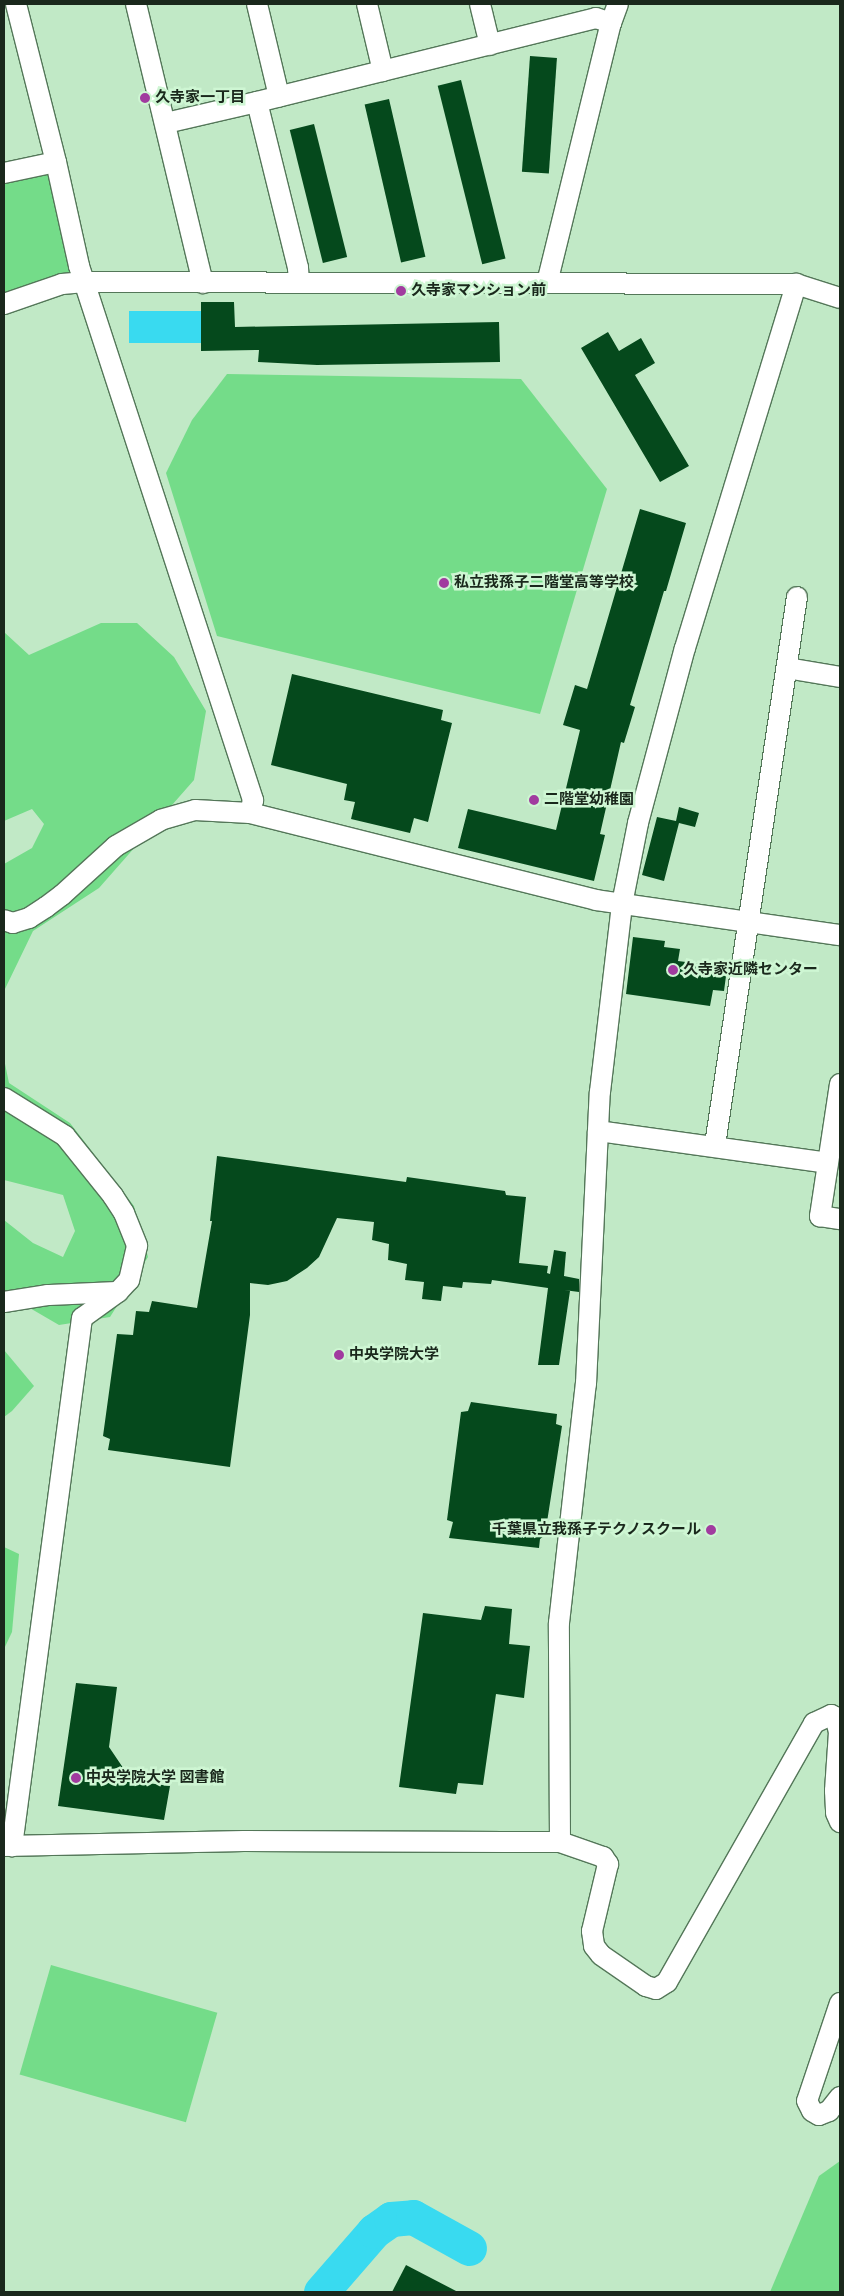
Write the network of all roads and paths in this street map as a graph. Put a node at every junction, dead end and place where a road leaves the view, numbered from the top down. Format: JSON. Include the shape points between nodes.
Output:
{"nodes":[{"id":1,"x":16,"y":4,"type":"edge"},
{"id":2,"x":136,"y":4,"type":"edge"},
{"id":3,"x":257,"y":4,"type":"edge"},
{"id":4,"x":367,"y":4,"type":"edge"},
{"id":5,"x":480,"y":4,"type":"edge"},
{"id":6,"x":618,"y":4,"type":"edge"},
{"id":7,"x":600,"y":15,"type":"edge"},
{"id":8,"x":490,"y":45,"type":"junction"},
{"id":9,"x":383,"y":72,"type":"junction"},
{"id":10,"x":279,"y":96,"type":"junction"},
{"id":11,"x":258,"y":102,"type":"junction"},
{"id":12,"x":166,"y":123,"type":"junction"},
{"id":13,"x":56,"y":162,"type":"junction"},
{"id":14,"x":4,"y":173,"type":"edge"},
{"id":15,"x":85,"y":282,"type":"junction"},
{"id":16,"x":203,"y":283,"type":"junction"},
{"id":17,"x":298,"y":283,"type":"junction"},
{"id":18,"x":547,"y":283,"type":"junction"},
{"id":19,"x":796,"y":284,"type":"junction"},
{"id":20,"x":840,"y":298,"type":"edge"},
{"id":21,"x":4,"y":304,"type":"edge"},
{"id":22,"x":797,"y":597,"type":"dead end"},
{"id":23,"x":786,"y":668,"type":"junction"},
{"id":24,"x":840,"y":677,"type":"edge"},
{"id":25,"x":250,"y":813,"type":"junction"},
{"id":26,"x":622,"y":904,"type":"junction"},
{"id":27,"x":749,"y":921,"type":"junction"},
{"id":28,"x":7,"y":926,"type":"edge"},
{"id":29,"x":840,"y":935,"type":"edge"},
{"id":30,"x":840,"y":1084,"type":"edge"},
{"id":31,"x":4,"y":1098,"type":"edge"},
{"id":32,"x":598,"y":1131,"type":"junction"},
{"id":33,"x":715,"y":1145,"type":"junction"},
{"id":34,"x":828,"y":1163,"type":"junction"},
{"id":35,"x":840,"y":1218,"type":"edge"},
{"id":36,"x":118,"y":1292,"type":"junction"},
{"id":37,"x":4,"y":1302,"type":"edge"},
{"id":38,"x":840,"y":1822,"type":"edge"},
{"id":39,"x":560,"y":1842,"type":"junction"},
{"id":40,"x":8,"y":1846,"type":"edge"},
{"id":41,"x":840,"y":2004,"type":"edge"},
{"id":42,"x":840,"y":2097,"type":"edge"}],
"edges":[{"from":1,"to":13,"type":"street"},
{"from":2,"to":12,"type":"street"},
{"from":3,"to":10,"type":"street"},
{"from":4,"to":9,"type":"street"},
{"from":5,"to":8,"type":"street"},
{"from":6,"to":7,"type":"street"},
{"from":7,"to":8,"type":"street"},
{"from":7,"to":18,"type":"street"},
{"from":8,"to":9,"type":"street"},
{"from":9,"to":10,"type":"street"},
{"from":10,"to":11,"type":"street"},
{"from":11,"to":12,"type":"street"},
{"from":11,"to":17,"type":"street","via":[[298,268]]},
{"from":12,"to":16,"type":"street"},
{"from":13,"to":14,"type":"street"},
{"from":13,"to":15,"type":"street"},
{"from":15,"to":16,"type":"street"},
{"from":15,"to":21,"type":"street","via":[[62,284]]},
{"from":15,"to":25,"type":"street","via":[[253,800]]},
{"from":16,"to":17,"type":"street"},
{"from":17,"to":18,"type":"street"},
{"from":18,"to":19,"type":"street"},
{"from":19,"to":20,"type":"street"},
{"from":19,"to":26,"type":"street","via":[[685,648],[638,823]]},
{"from":22,"to":23,"type":"street"},
{"from":23,"to":24,"type":"street"},
{"from":23,"to":27,"type":"street"},
{"from":25,"to":26,"type":"street"},
{"from":25,"to":28,"type":"street","via":[[195,810],[161,820],[116,846],[46,907]]},
{"from":26,"to":27,"type":"street"},
{"from":26,"to":32,"type":"street"},
{"from":27,"to":29,"type":"street"},
{"from":27,"to":33,"type":"street"},
{"from":30,"to":34,"type":"street"},
{"from":31,"to":36,"type":"street","via":[[65,1136],[124,1213],[138,1246],[131,1276]]},
{"from":32,"to":33,"type":"street"},
{"from":32,"to":39,"type":"street","via":[[586,1384],[559,1623]]},
{"from":33,"to":34,"type":"street"},
{"from":34,"to":35,"type":"street","via":[[820,1216]]},
{"from":36,"to":37,"type":"street"},
{"from":36,"to":40,"type":"street","via":[[82,1318]]},
{"from":38,"to":39,"type":"street","via":[[836,1813],[835,1791],[839,1732],[832,1715],[814,1723],[667,1982],[656,1988],[646,1986],[601,1955],[594,1946],[592,1931],[608,1864],[603,1857]]},
{"from":39,"to":40,"type":"street","via":[[244,1841]]},
{"from":41,"to":42,"type":"street","via":[[807,2101],[819,2115],[829,2111]]}]}
